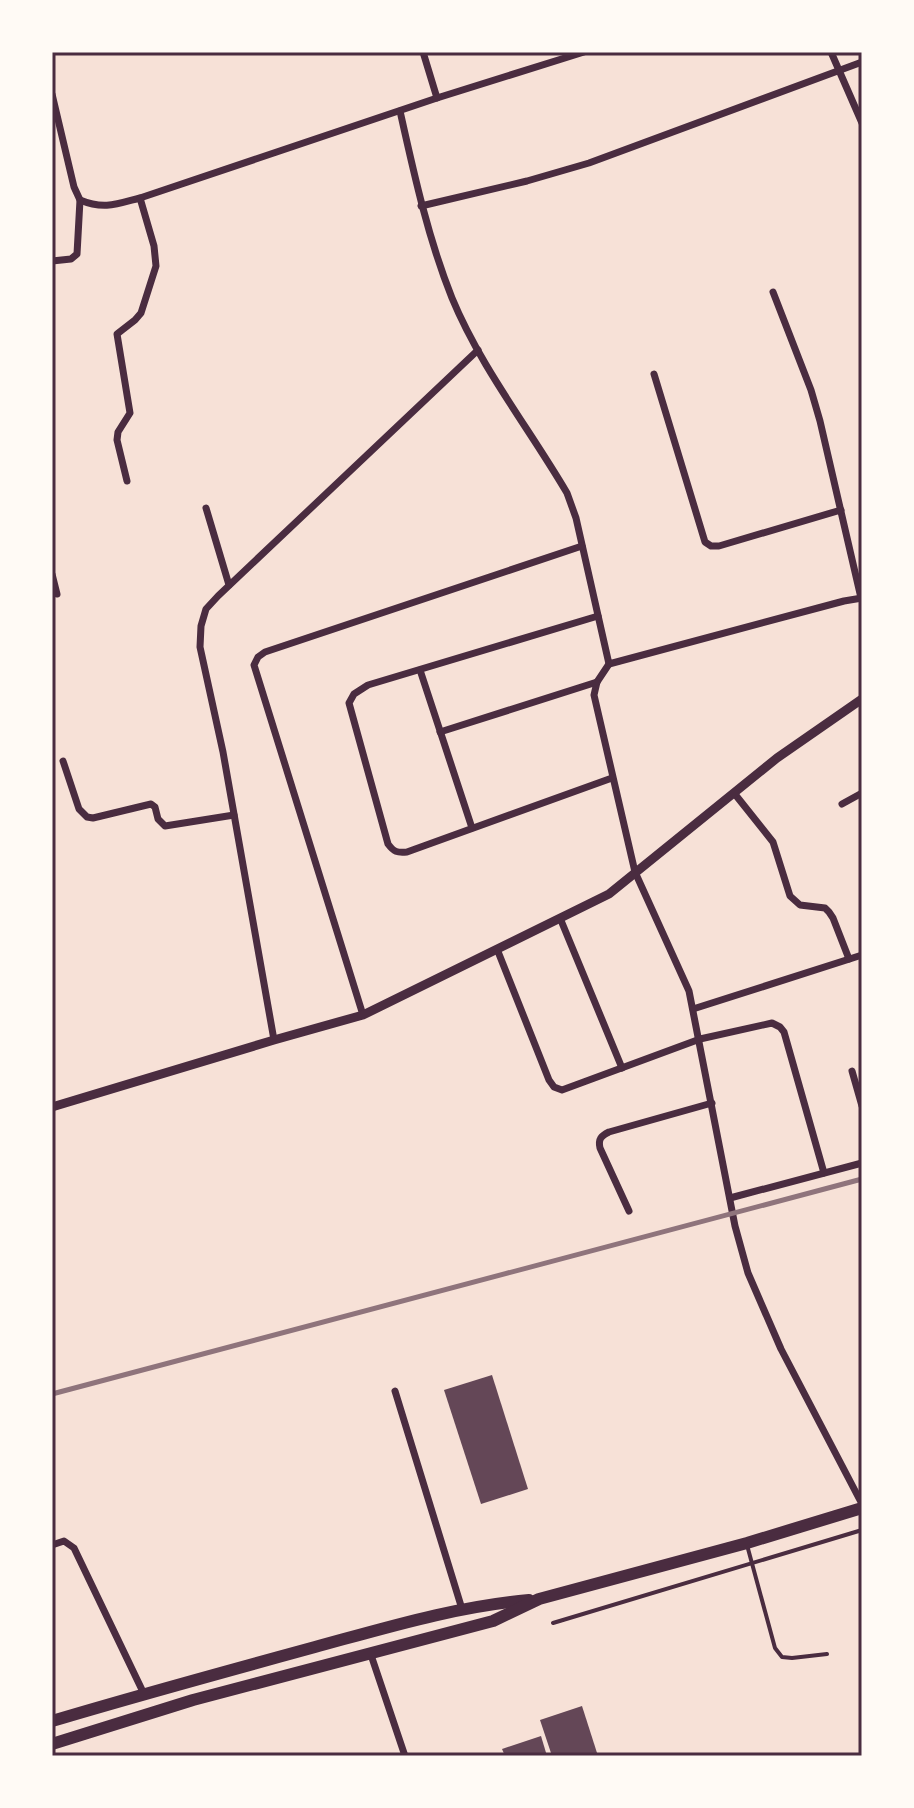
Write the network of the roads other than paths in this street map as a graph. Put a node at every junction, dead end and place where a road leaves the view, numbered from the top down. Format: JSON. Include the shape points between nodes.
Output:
{"nodes":[{"id":1,"x":423,"y":52,"type":"edge"},
{"id":2,"x":584,"y":52,"type":"edge"},
{"id":3,"x":831,"y":52,"type":"edge"},
{"id":4,"x":862,"y":62,"type":"edge"},
{"id":5,"x":838,"y":71,"type":"junction"},
{"id":6,"x":52,"y":94,"type":"edge"},
{"id":7,"x":437,"y":98,"type":"junction"},
{"id":8,"x":400,"y":111,"type":"junction"},
{"id":9,"x":862,"y":123,"type":"edge"},
{"id":10,"x":55,"y":128,"type":"edge"},
{"id":11,"x":140,"y":198,"type":"junction"},
{"id":12,"x":80,"y":200,"type":"junction"},
{"id":13,"x":421,"y":206,"type":"junction"},
{"id":14,"x":52,"y":261,"type":"edge"},
{"id":15,"x":773,"y":292,"type":"dead end"},
{"id":16,"x":478,"y":350,"type":"junction"},
{"id":17,"x":654,"y":374,"type":"dead end"},
{"id":18,"x":127,"y":481,"type":"dead end"},
{"id":19,"x":206,"y":508,"type":"dead end"},
{"id":20,"x":841,"y":510,"type":"junction"},
{"id":21,"x":582,"y":546,"type":"junction"},
{"id":22,"x":52,"y":574,"type":"edge"},
{"id":23,"x":229,"y":585,"type":"junction"},
{"id":24,"x":57,"y":594,"type":"dead end"},
{"id":25,"x":861,"y":598,"type":"edge"},
{"id":26,"x":598,"y":616,"type":"junction"},
{"id":27,"x":609,"y":664,"type":"junction"},
{"id":28,"x":420,"y":670,"type":"junction"},
{"id":29,"x":597,"y":682,"type":"junction"},
{"id":30,"x":862,"y":699,"type":"edge"},
{"id":31,"x":440,"y":732,"type":"junction"},
{"id":32,"x":63,"y":761,"type":"dead end"},
{"id":33,"x":612,"y":778,"type":"junction"},
{"id":34,"x":734,"y":793,"type":"junction"},
{"id":35,"x":862,"y":793,"type":"edge"},
{"id":36,"x":842,"y":804,"type":"dead end"},
{"id":37,"x":234,"y":815,"type":"junction"},
{"id":38,"x":472,"y":828,"type":"junction"},
{"id":39,"x":635,"y":872,"type":"junction"},
{"id":40,"x":560,"y":918,"type":"junction"},
{"id":41,"x":497,"y":949,"type":"junction"},
{"id":42,"x":862,"y":955,"type":"edge"},
{"id":43,"x":849,"y":959,"type":"junction"},
{"id":44,"x":693,"y":1009,"type":"junction"},
{"id":45,"x":363,"y":1015,"type":"junction"},
{"id":46,"x":700,"y":1039,"type":"junction"},
{"id":47,"x":274,"y":1040,"type":"junction"},
{"id":48,"x":622,"y":1068,"type":"junction"},
{"id":49,"x":852,"y":1071,"type":"dead end"},
{"id":50,"x":712,"y":1103,"type":"junction"},
{"id":51,"x":862,"y":1106,"type":"edge"},
{"id":52,"x":52,"y":1107,"type":"edge"},
{"id":53,"x":862,"y":1163,"type":"edge"},
{"id":54,"x":824,"y":1173,"type":"junction"},
{"id":55,"x":730,"y":1198,"type":"junction"},
{"id":56,"x":629,"y":1211,"type":"dead end"},
{"id":57,"x":395,"y":1391,"type":"dead end"},
{"id":58,"x":862,"y":1506,"type":"edge"},
{"id":59,"x":862,"y":1530,"type":"edge"},
{"id":60,"x":747,"y":1543,"type":"junction"},
{"id":61,"x":52,"y":1545,"type":"edge"},
{"id":62,"x":751,"y":1564,"type":"junction"},
{"id":63,"x":539,"y":1599,"type":"junction"},
{"id":64,"x":462,"y":1609,"type":"junction"},
{"id":65,"x":553,"y":1623,"type":"dead end"},
{"id":66,"x":370,"y":1652,"type":"junction"},
{"id":67,"x":827,"y":1654,"type":"dead end"},
{"id":68,"x":144,"y":1694,"type":"junction"},
{"id":69,"x":52,"y":1721,"type":"edge"},
{"id":70,"x":52,"y":1744,"type":"edge"},
{"id":71,"x":405,"y":1756,"type":"edge"}],
"edges":[{"from":1,"to":7,"type":"street"},
{"from":2,"to":7,"type":"street"},
{"from":3,"to":5,"type":"street"},
{"from":4,"to":5,"type":"street"},
{"from":5,"to":9,"type":"street"},
{"from":5,"to":13,"type":"street","via":[[589,163]]},
{"from":6,"to":10,"type":"street"},
{"from":7,"to":8,"type":"street"},
{"from":8,"to":11,"type":"street"},
{"from":8,"to":13,"type":"street"},
{"from":10,"to":12,"type":"street"},
{"from":11,"to":12,"type":"street","via":[[94,206]]},
{"from":11,"to":18,"type":"street","via":[[156,266],[141,313],[117,334],[130,413],[117,440]]},
{"from":12,"to":14,"type":"street","via":[[77,254]]},
{"from":13,"to":16,"type":"street","via":[[452,299]]},
{"from":15,"to":20,"type":"street","via":[[811,390]]},
{"from":16,"to":21,"type":"street","via":[[567,493]]},
{"from":16,"to":23,"type":"street"},
{"from":17,"to":20,"type":"street","via":[[705,542],[719,546]]},
{"from":19,"to":23,"type":"street"},
{"from":20,"to":25,"type":"street"},
{"from":21,"to":26,"type":"street"},
{"from":21,"to":45,"type":"street","via":[[265,652],[254,665]]},
{"from":22,"to":24,"type":"street"},
{"from":23,"to":37,"type":"street","via":[[206,609],[200,647]]},
{"from":25,"to":27,"type":"street"},
{"from":26,"to":27,"type":"street"},
{"from":26,"to":28,"type":"street"},
{"from":27,"to":29,"type":"street"},
{"from":28,"to":31,"type":"street"},
{"from":28,"to":38,"type":"street","via":[[368,685],[349,703],[388,844],[398,853],[407,852]]},
{"from":29,"to":31,"type":"street"},
{"from":29,"to":33,"type":"street","via":[[594,695]]},
{"from":30,"to":34,"type":"street"},
{"from":31,"to":38,"type":"street"},
{"from":32,"to":37,"type":"street","via":[[79,809],[87,817],[151,804],[165,826]]},
{"from":33,"to":38,"type":"street"},
{"from":33,"to":39,"type":"street"},
{"from":34,"to":39,"type":"street"},
{"from":34,"to":43,"type":"street","via":[[773,842],[790,896],[800,905],[829,912]]},
{"from":35,"to":36,"type":"street"},
{"from":37,"to":47,"type":"street"},
{"from":39,"to":40,"type":"street","via":[[609,894]]},
{"from":39,"to":44,"type":"street"},
{"from":40,"to":41,"type":"street"},
{"from":40,"to":48,"type":"street"},
{"from":41,"to":45,"type":"street"},
{"from":41,"to":48,"type":"street","via":[[554,1087],[562,1090]]},
{"from":42,"to":43,"type":"street"},
{"from":43,"to":44,"type":"street"},
{"from":44,"to":46,"type":"street"},
{"from":45,"to":47,"type":"street"},
{"from":46,"to":48,"type":"street"},
{"from":46,"to":50,"type":"street"},
{"from":46,"to":54,"type":"street","via":[[772,1023],[780,1027]]},
{"from":47,"to":52,"type":"street"},
{"from":49,"to":51,"type":"street"},
{"from":50,"to":55,"type":"street"},
{"from":50,"to":56,"type":"street","via":[[609,1132],[598,1141]]},
{"from":53,"to":54,"type":"street"},
{"from":54,"to":55,"type":"street"},
{"from":55,"to":58,"type":"street","via":[[748,1273]]},
{"from":57,"to":64,"type":"street"},
{"from":58,"to":60,"type":"highway"},
{"from":59,"to":62,"type":"lane"},
{"from":60,"to":62,"type":"lane"},
{"from":60,"to":63,"type":"highway"},
{"from":61,"to":68,"type":"street","via":[[64,1541],[74,1548]]},
{"from":62,"to":65,"type":"lane"},
{"from":62,"to":67,"type":"lane","via":[[782,1657]]},
{"from":63,"to":64,"type":"highway"},
{"from":63,"to":66,"type":"highway","via":[[493,1621]]},
{"from":64,"to":68,"type":"highway"},
{"from":66,"to":70,"type":"highway"},
{"from":66,"to":71,"type":"street"},
{"from":68,"to":69,"type":"highway"}]}
